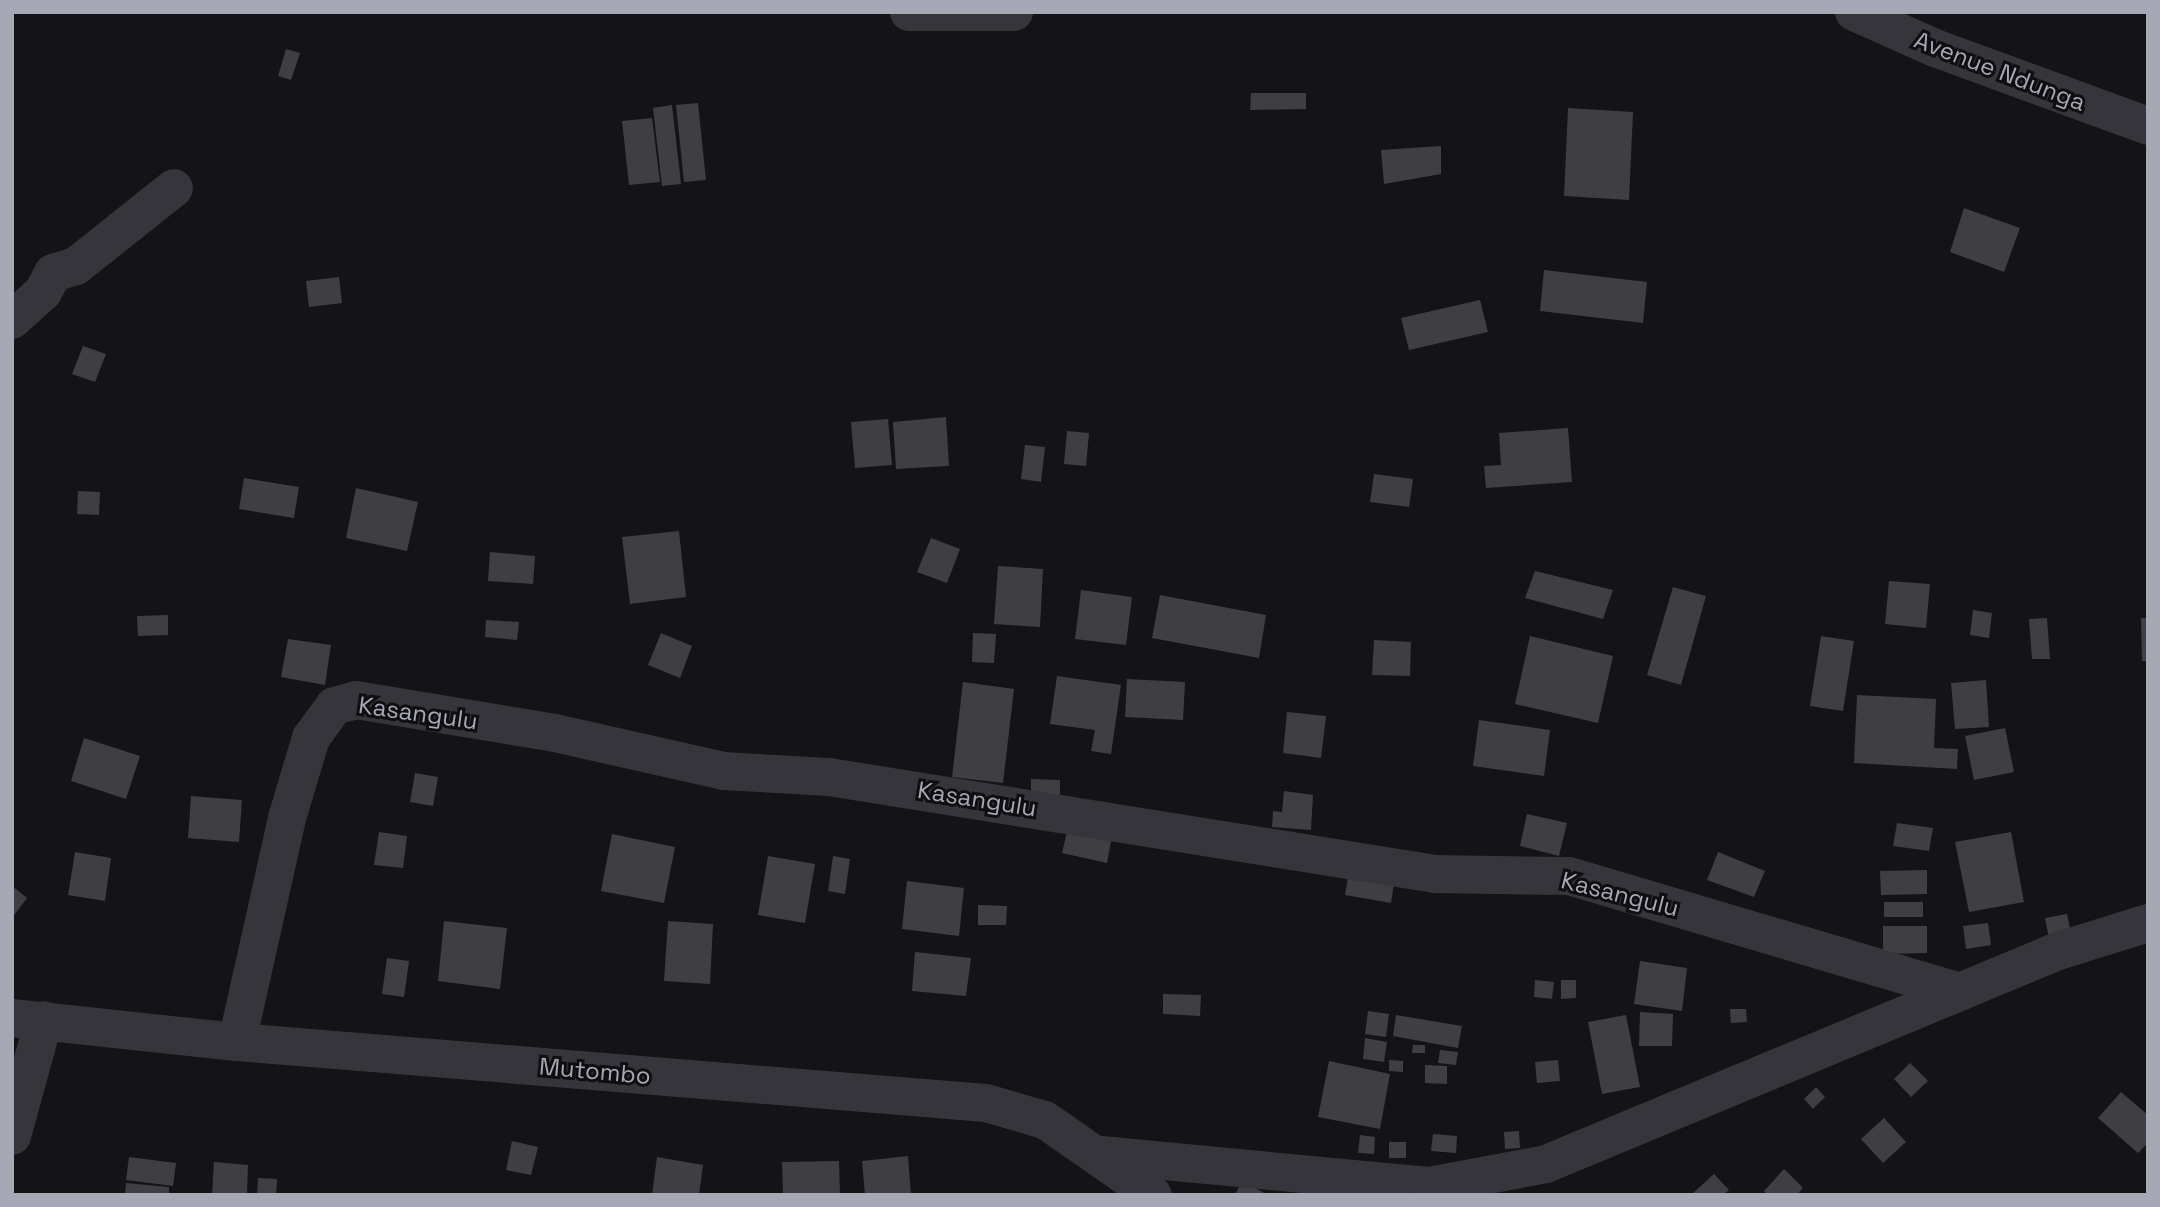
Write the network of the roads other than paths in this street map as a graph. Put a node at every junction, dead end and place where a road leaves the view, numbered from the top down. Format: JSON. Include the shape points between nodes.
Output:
{"nodes":[{"id":1,"x":909,"y":12,"type":"edge"},
{"id":2,"x":1014,"y":12,"type":"edge"},
{"id":3,"x":1854,"y":12,"type":"edge"},
{"id":4,"x":2148,"y":126,"type":"edge"},
{"id":5,"x":174,"y":188,"type":"dead end"},
{"id":6,"x":12,"y":320,"type":"edge"},
{"id":7,"x":2148,"y":923,"type":"edge"},
{"id":8,"x":1960,"y":992,"type":"junction"},
{"id":9,"x":28,"y":1019,"type":"edge"},
{"id":10,"x":237,"y":1042,"type":"junction"},
{"id":11,"x":12,"y":1136,"type":"edge"},
{"id":12,"x":1101,"y":1155,"type":"junction"},
{"id":13,"x":1153,"y":1195,"type":"edge"}],
"edges":[{"from":1,"to":2,"type":"street"},
{"from":3,"to":4,"type":"street","name":"Avenue Ndunga","via":[[1936,48]]},
{"from":5,"to":6,"type":"street","via":[[76,266],[53,272],[44,292]]},
{"from":7,"to":8,"type":"street","via":[[2058,951]]},
{"from":8,"to":10,"type":"street","name":"Kasangulu","via":[[1569,876],[1435,874],[843,779],[723,771],[555,733],[356,701],[334,706],[311,738]]},
{"from":8,"to":12,"type":"street","via":[[1546,1164],[1442,1184]]},
{"from":9,"to":10,"type":"street","name":"Mutombo"},
{"from":9,"to":11,"type":"street"},
{"from":10,"to":12,"type":"street","name":"Mutombo","via":[[986,1103],[1045,1120]]},
{"from":12,"to":13,"type":"street","name":"Mutombo"}]}
